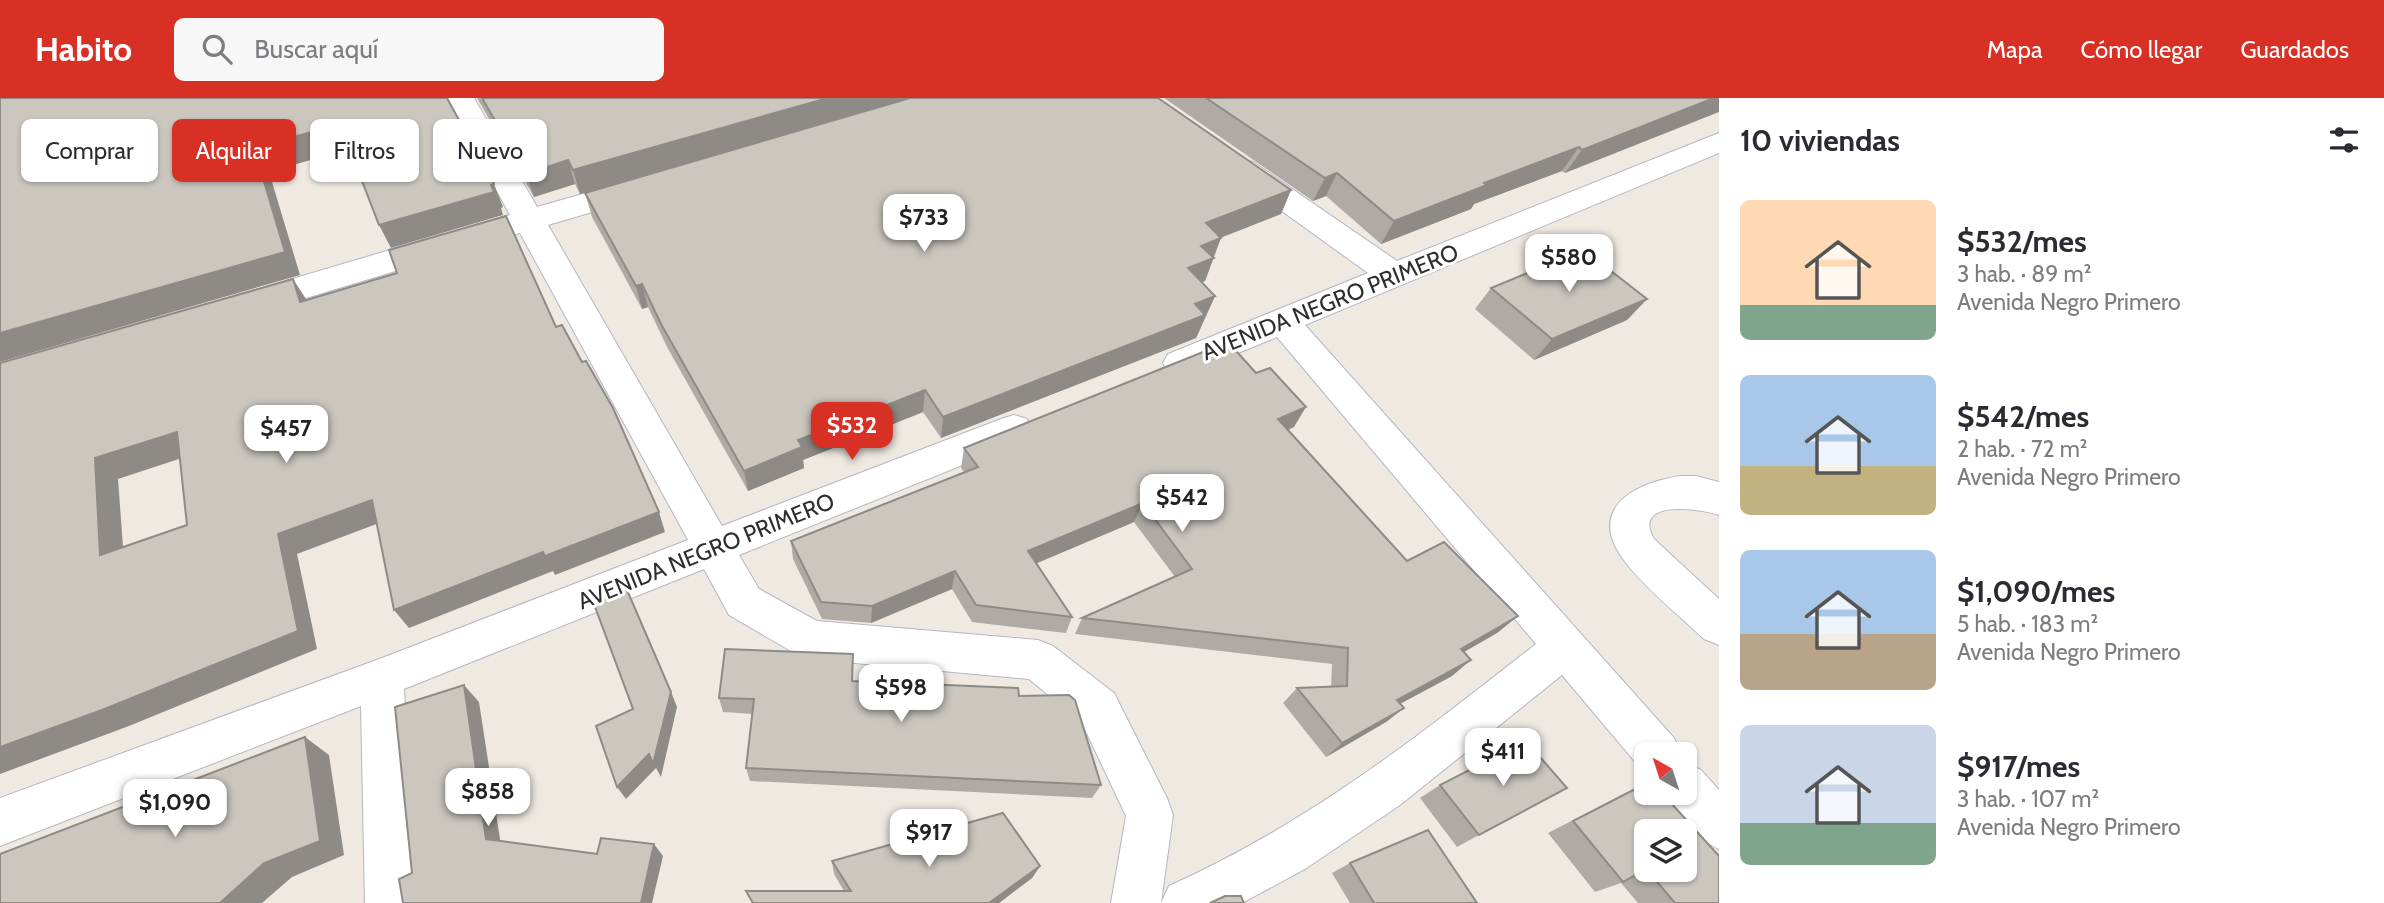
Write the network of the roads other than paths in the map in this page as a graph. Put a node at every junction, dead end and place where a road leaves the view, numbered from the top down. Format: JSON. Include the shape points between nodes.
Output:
{"nodes":[{"id":1,"x":460,"y":98,"type":"edge"},
{"id":2,"x":1719,"y":142,"type":"edge"},
{"id":3,"x":1219,"y":152,"type":"edge"},
{"id":4,"x":673,"y":178,"type":"edge"},
{"id":5,"x":528,"y":220,"type":"junction"},
{"id":6,"x":1395,"y":276,"type":"junction"},
{"id":7,"x":225,"y":311,"type":"edge"},
{"id":8,"x":1283,"y":322,"type":"junction"},
{"id":9,"x":1154,"y":374,"type":"edge"},
{"id":10,"x":1050,"y":415,"type":"edge"},
{"id":11,"x":1719,"y":499,"type":"edge"},
{"id":12,"x":714,"y":549,"type":"junction"},
{"id":13,"x":1719,"y":626,"type":"edge"},
{"id":14,"x":1564,"y":647,"type":"junction"},
{"id":15,"x":382,"y":678,"type":"junction"},
{"id":16,"x":1647,"y":742,"type":"edge"},
{"id":17,"x":1698,"y":801,"type":"edge"},
{"id":18,"x":0,"y":822,"type":"edge"},
{"id":19,"x":1719,"y":825,"type":"edge"},
{"id":20,"x":390,"y":903,"type":"edge"},
{"id":21,"x":1136,"y":903,"type":"edge"},
{"id":22,"x":1186,"y":903,"type":"edge"}],
"edges":[{"from":1,"to":5,"type":"street"},
{"from":2,"to":6,"type":"street","name":"AVENIDA NEGRO PRIMERO"},
{"from":3,"to":6,"type":"street"},
{"from":4,"to":5,"type":"street"},
{"from":5,"to":7,"type":"street"},
{"from":5,"to":12,"type":"street"},
{"from":6,"to":8,"type":"street","name":"AVENIDA NEGRO PRIMERO"},
{"from":8,"to":9,"type":"street","name":"AVENIDA NEGRO PRIMERO"},
{"from":8,"to":14,"type":"street"},
{"from":10,"to":12,"type":"street","name":"AVENIDA NEGRO PRIMERO"},
{"from":11,"to":13,"type":"street","via":[[1699,491],[1671,492],[1639,506],[1629,525],[1640,551]]},
{"from":12,"to":15,"type":"street","name":"AVENIDA NEGRO PRIMERO"},
{"from":12,"to":21,"type":"street","via":[[744,602],[811,640],[1038,660],[1098,708],[1150,815]]},
{"from":14,"to":16,"type":"street"},
{"from":14,"to":22,"type":"street","via":[[1361,806],[1275,859]]},
{"from":15,"to":18,"type":"street","name":"AVENIDA NEGRO PRIMERO"},
{"from":15,"to":20,"type":"street"},
{"from":17,"to":19,"type":"street"}]}
